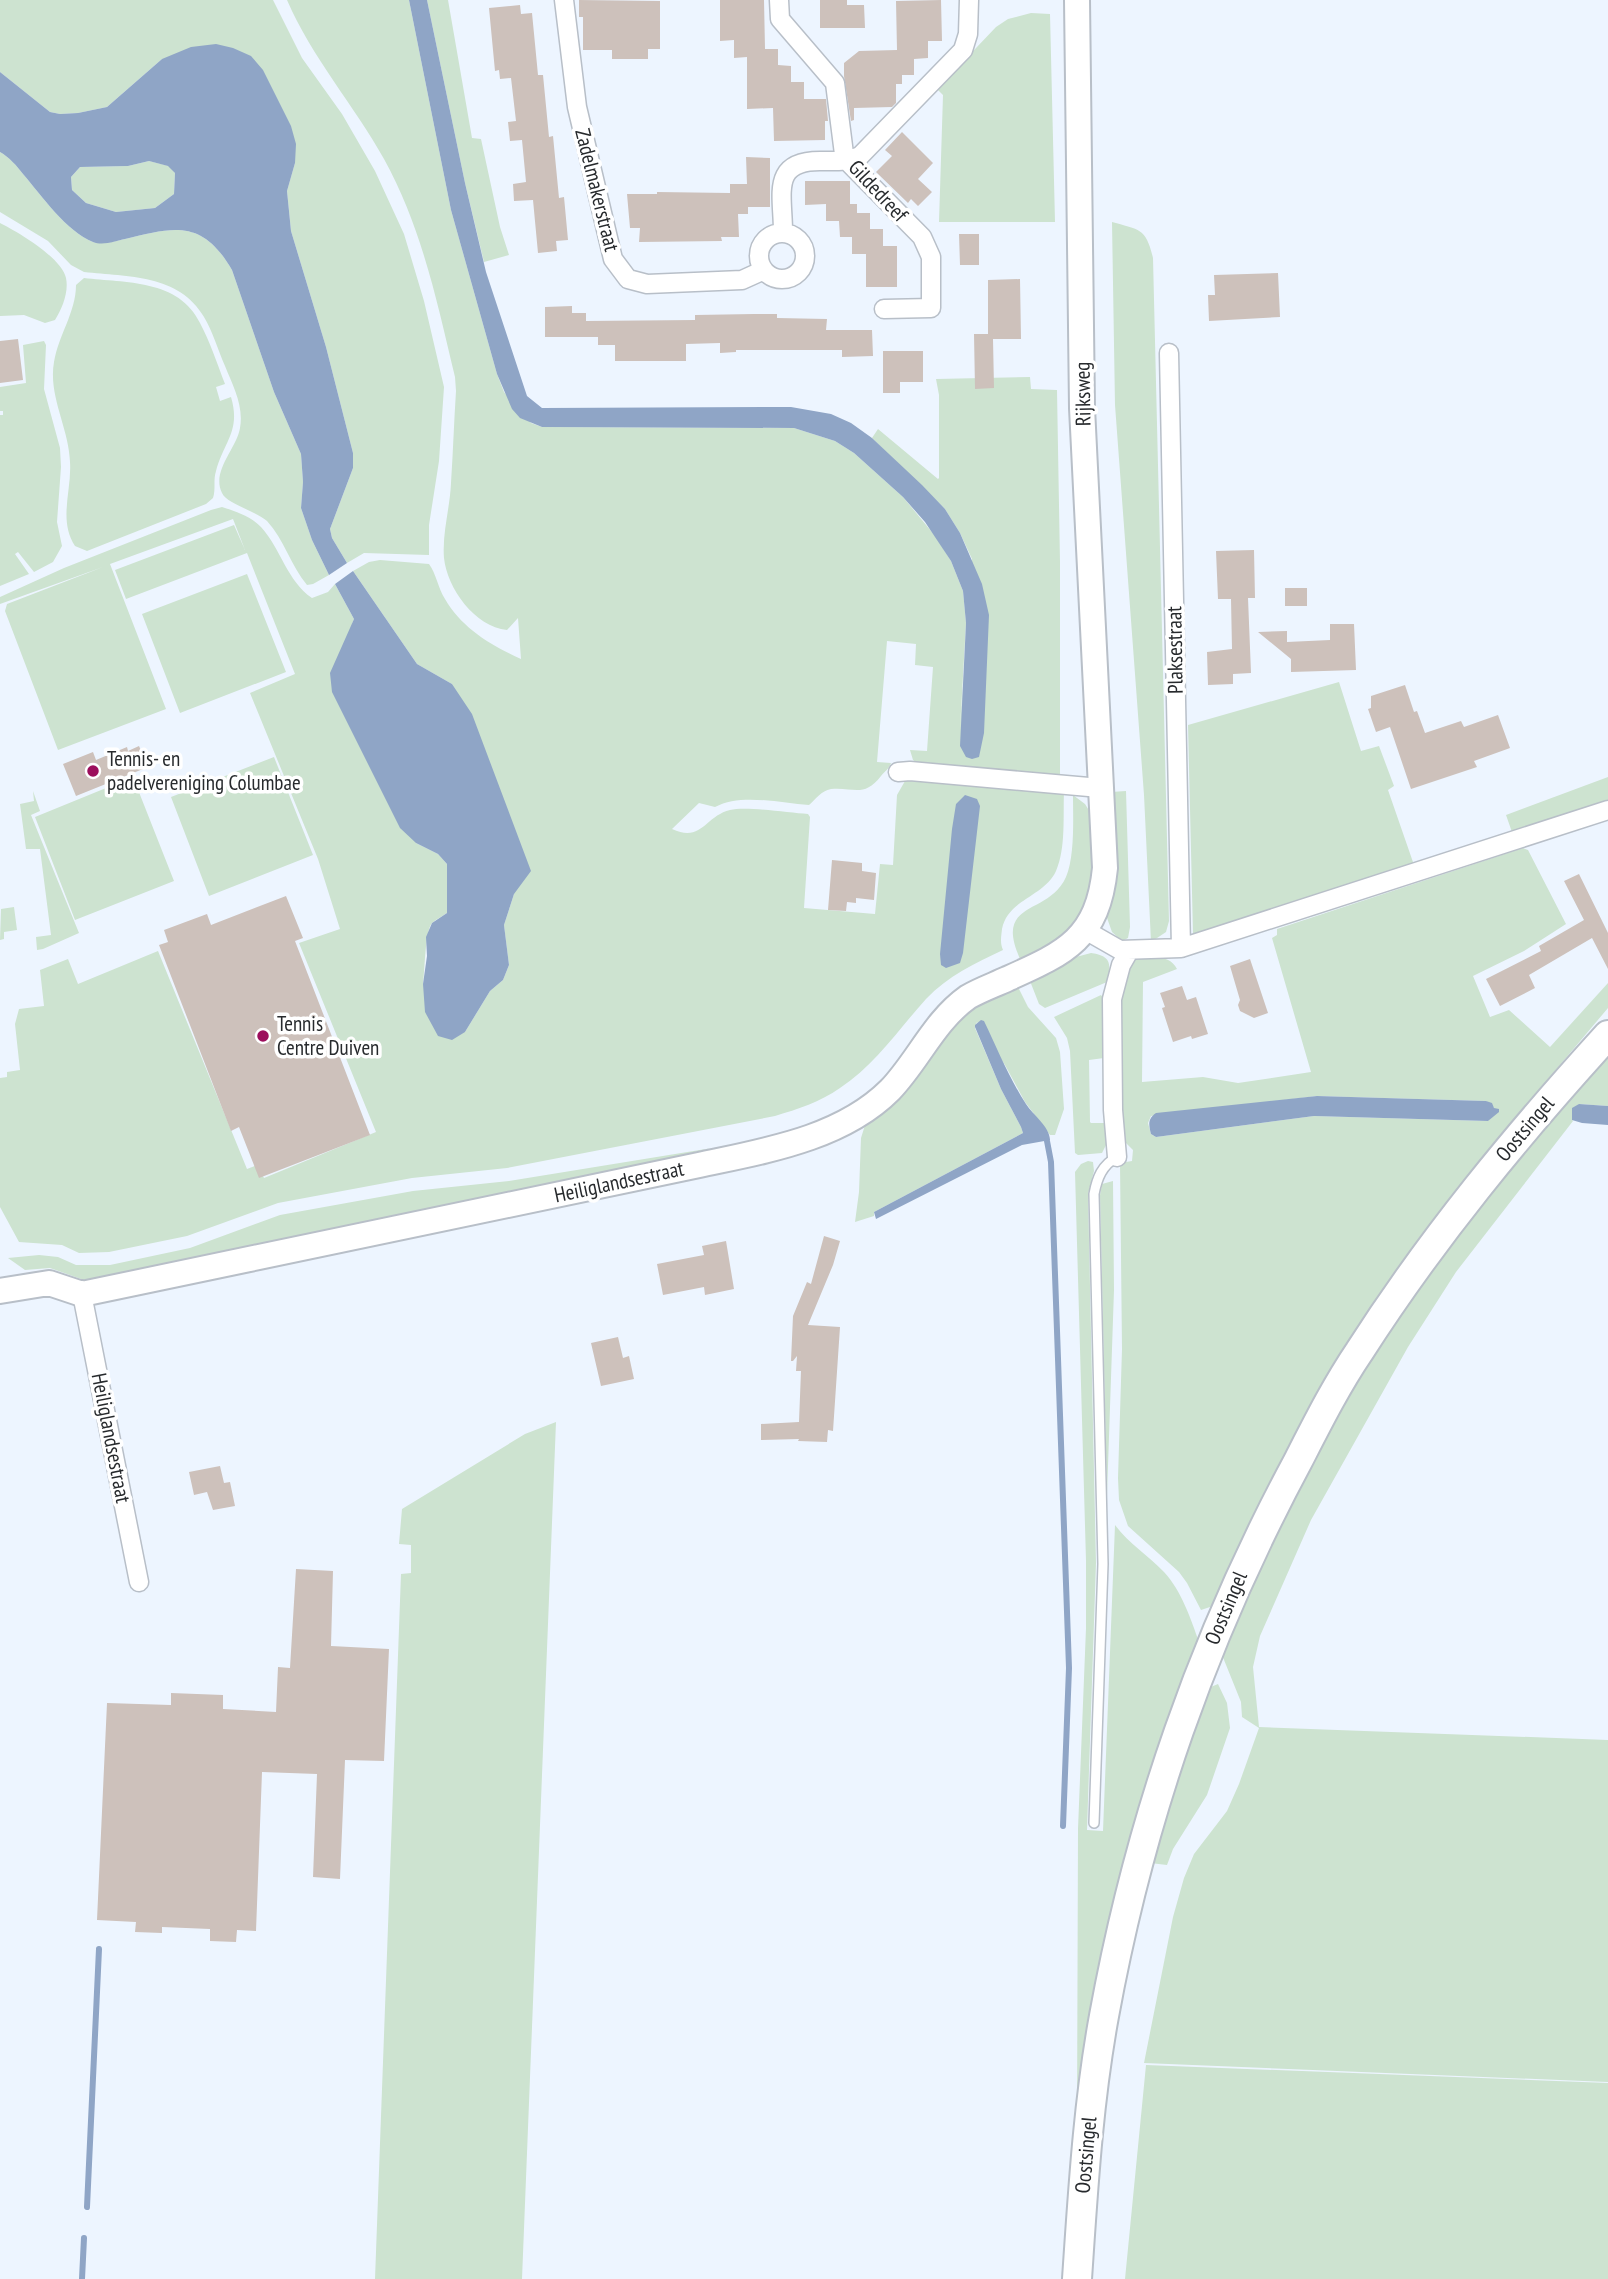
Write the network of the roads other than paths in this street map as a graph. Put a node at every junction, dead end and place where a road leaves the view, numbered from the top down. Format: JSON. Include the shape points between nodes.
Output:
{"nodes":[{"id":1,"x":564,"y":0,"type":"edge"},
{"id":2,"x":779,"y":0,"type":"edge"},
{"id":3,"x":969,"y":0,"type":"edge"},
{"id":4,"x":1077,"y":0,"type":"edge"},
{"id":5,"x":848,"y":162,"type":"junction"},
{"id":6,"x":783,"y":232,"type":"junction"},
{"id":7,"x":764,"y":270,"type":"junction"},
{"id":8,"x":884,"y":309,"type":"dead end"},
{"id":9,"x":1169,"y":353,"type":"dead end"},
{"id":10,"x":898,"y":772,"type":"dead end"},
{"id":11,"x":1100,"y":788,"type":"junction"},
{"id":12,"x":1608,"y":810,"type":"edge"},
{"id":13,"x":1084,"y":930,"type":"junction"},
{"id":14,"x":1181,"y":948,"type":"junction"},
{"id":15,"x":1129,"y":951,"type":"junction"},
{"id":16,"x":1608,"y":1035,"type":"edge"},
{"id":17,"x":1117,"y":1157,"type":"joint"},
{"id":18,"x":0,"y":1288,"type":"edge"},
{"id":19,"x":82,"y":1294,"type":"junction"},
{"id":20,"x":139,"y":1582,"type":"dead end"},
{"id":21,"x":1094,"y":1822,"type":"dead end"},
{"id":22,"x":1077,"y":2279,"type":"edge"}],
"edges":[{"from":1,"to":7,"type":"street","name":"Zadelmakerstraat","via":[[577,107],[613,259],[620,269],[628,279],[647,284],[742,281]]},
{"from":2,"to":5,"type":"street","name":"Gildedreef","via":[[780,19],[835,83]]},
{"from":3,"to":5,"type":"street","via":[[963,50],[860,156]]},
{"from":4,"to":11,"type":"street","name":"Rijksweg","via":[[1082,408]]},
{"from":5,"to":6,"type":"street","via":[[803,160],[789,169],[783,181]]},
{"from":5,"to":8,"type":"street","name":"Gildedreef","via":[[922,237],[929,250],[931,308]]},
{"from":6,"to":7,"type":"street","via":[[762,244],[759,256]]},
{"from":6,"to":7,"type":"street","name":"Zadelmakerstraat","via":[[802,243],[802,267],[793,276],[781,278]]},
{"from":9,"to":14,"type":"street","name":"Plaksestraat"},
{"from":10,"to":11,"type":"street"},
{"from":11,"to":13,"type":"street","name":"Rijksweg","via":[[1105,868],[1098,902]]},
{"from":12,"to":14,"type":"street"},
{"from":13,"to":15,"type":"street"},
{"from":13,"to":19,"type":"street","name":"Heiliglandsestraat","via":[[1065,951],[970,996],[943,1019],[889,1091],[860,1113],[813,1136],[736,1157]]},
{"from":14,"to":15,"type":"street"},
{"from":15,"to":17,"type":"street","via":[[1112,999]]},
{"from":16,"to":22,"type":"main road","name":"Oostsingel","via":[[1542,1107],[1411,1273],[1357,1354],[1231,1595],[1170,1756],[1123,1925],[1087,2131]]},
{"from":17,"to":21,"type":"lane","via":[[1103,1168],[1094,1195],[1102,1564]]},
{"from":18,"to":19,"type":"street","via":[[49,1283]]},
{"from":19,"to":20,"type":"street","name":"Heiliglandsestraat"}]}
